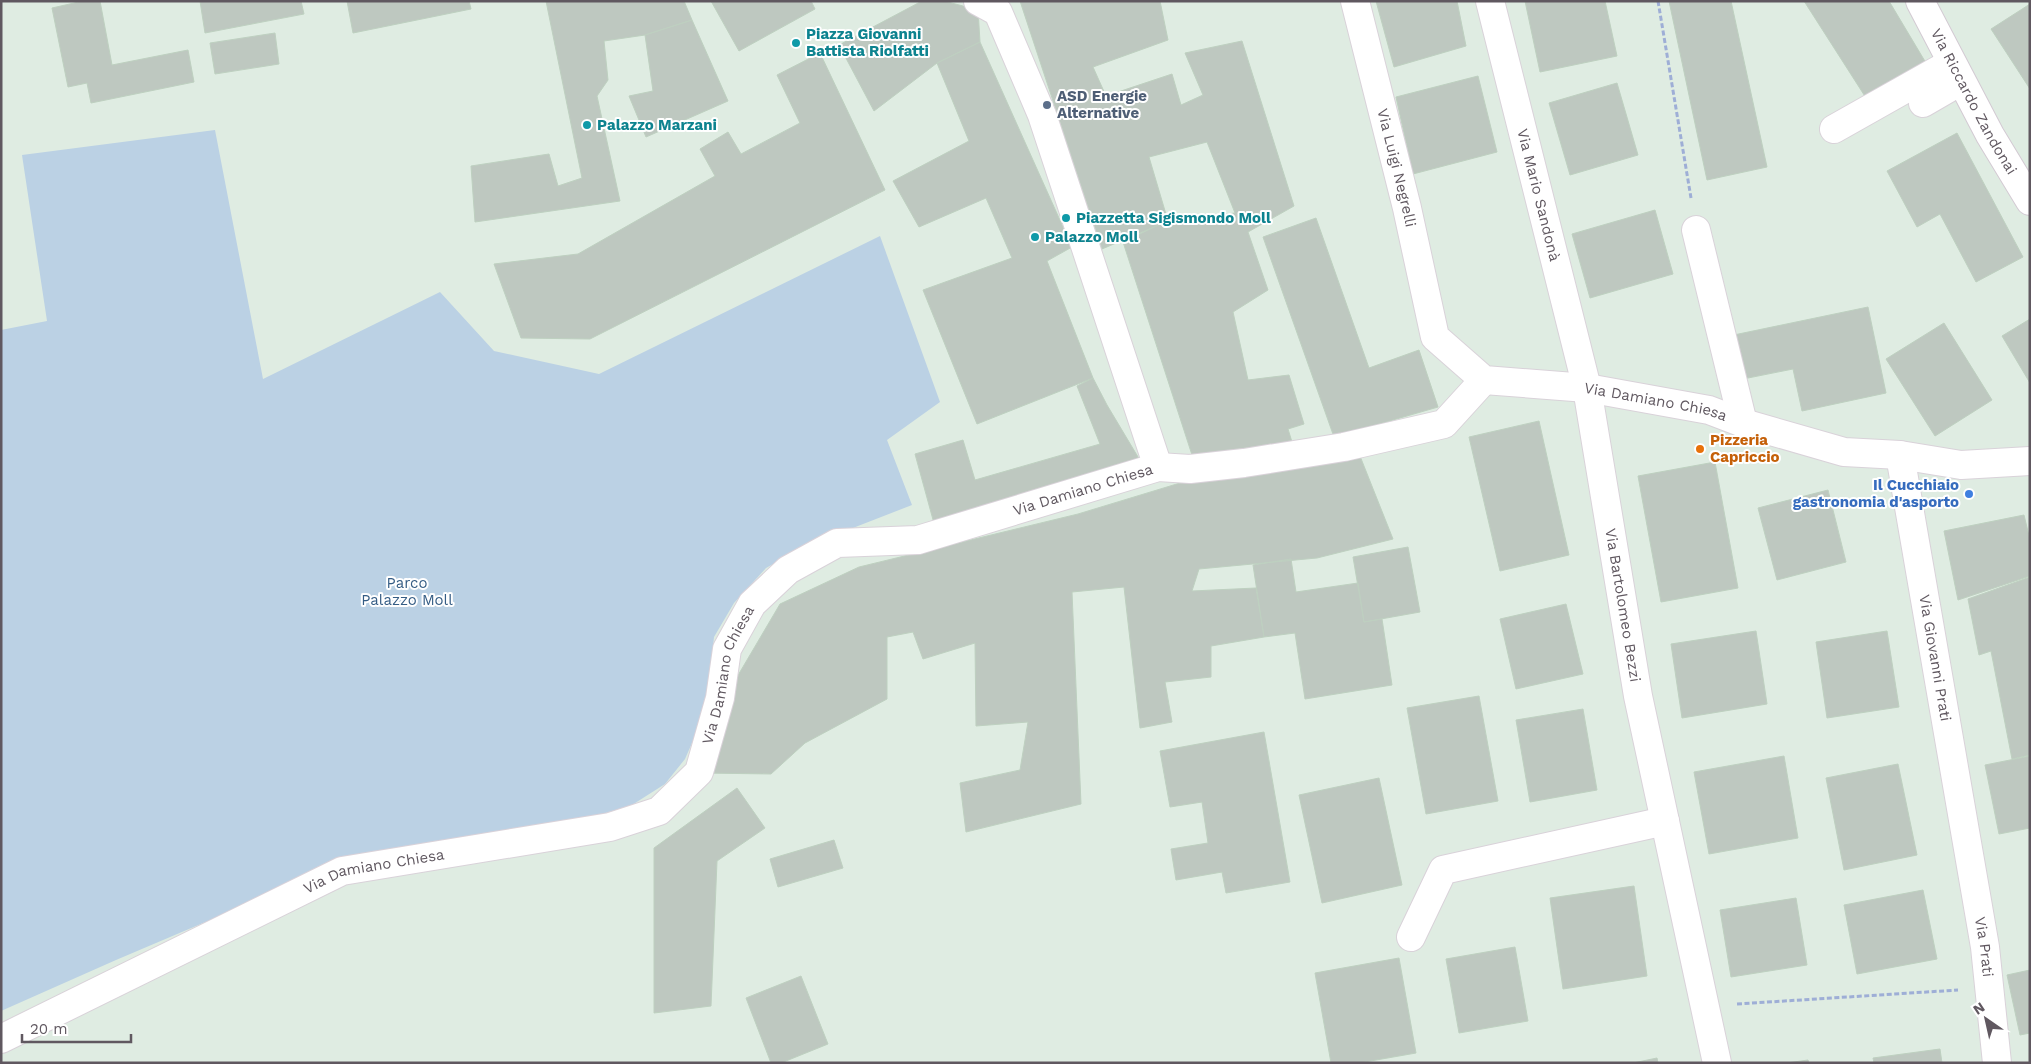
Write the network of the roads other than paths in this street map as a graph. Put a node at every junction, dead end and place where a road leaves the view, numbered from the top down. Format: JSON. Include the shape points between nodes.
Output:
{"nodes":[{"id":1,"x":978,"y":1,"type":"edge"},
{"id":2,"x":1355,"y":1,"type":"edge"},
{"id":3,"x":1490,"y":1,"type":"edge"},
{"id":4,"x":1920,"y":1,"type":"edge"},
{"id":5,"x":1956,"y":72,"type":"junction"},
{"id":6,"x":1923,"y":103,"type":"dead end"},
{"id":7,"x":1834,"y":129,"type":"dead end"},
{"id":8,"x":2030,"y":201,"type":"edge"},
{"id":9,"x":1696,"y":230,"type":"road end"},
{"id":10,"x":1484,"y":380,"type":"junction"},
{"id":11,"x":1587,"y":388,"type":"junction"},
{"id":12,"x":1743,"y":423,"type":"junction"},
{"id":13,"x":1900,"y":455,"type":"junction"},
{"id":14,"x":2030,"y":462,"type":"edge"},
{"id":15,"x":1158,"y":467,"type":"junction"},
{"id":16,"x":1665,"y":821,"type":"junction"},
{"id":17,"x":1970,"y":861,"type":"joint"},
{"id":18,"x":1411,"y":937,"type":"dead end"},
{"id":19,"x":1,"y":1040,"type":"edge"},
{"id":20,"x":1717,"y":1063,"type":"edge"},
{"id":21,"x":1997,"y":1063,"type":"edge"}],
"edges":[{"from":1,"to":15,"type":"street","via":[[998,12],[1042,116]]},
{"from":2,"to":10,"type":"street","name":"Via Luigi Negrelli","via":[[1407,208],[1435,337]]},
{"from":3,"to":11,"type":"street","name":"Via Mario Sandonà"},
{"from":4,"to":5,"type":"street","name":"Via Riccardo Zandonai"},
{"from":5,"to":6,"type":"street"},
{"from":5,"to":7,"type":"street"},
{"from":5,"to":8,"type":"street","name":"Via Riccardo Zandonai"},
{"from":9,"to":12,"type":"street"},
{"from":10,"to":11,"type":"street","name":"Via Damiano Chiesa"},
{"from":10,"to":15,"type":"street","name":"Via Damiano Chiesa","via":[[1444,424],[1344,447],[1262,460],[1190,469]]},
{"from":11,"to":12,"type":"street","name":"Via Damiano Chiesa","via":[[1709,410]]},
{"from":11,"to":16,"type":"street","name":"Via Bartolomeo Bezzi","via":[[1638,696]]},
{"from":12,"to":13,"type":"street","name":"Via Damiano Chiesa","via":[[1844,452]]},
{"from":13,"to":14,"type":"street","name":"Via Damiano Chiesa","via":[[1960,465]]},
{"from":13,"to":17,"type":"street","name":"Via Giovanni Prati"},
{"from":15,"to":19,"type":"street","name":"Via Damiano Chiesa","via":[[918,540],[837,544],[788,570],[752,604],[727,649],[720,698],[699,772],[659,811],[610,827],[342,871]]},
{"from":16,"to":18,"type":"street","via":[[1443,870]]},
{"from":16,"to":20,"type":"street","name":"Via Bartolomeo Bezzi"},
{"from":17,"to":21,"type":"street","name":"Via Prati","via":[[1985,947]]}]}
